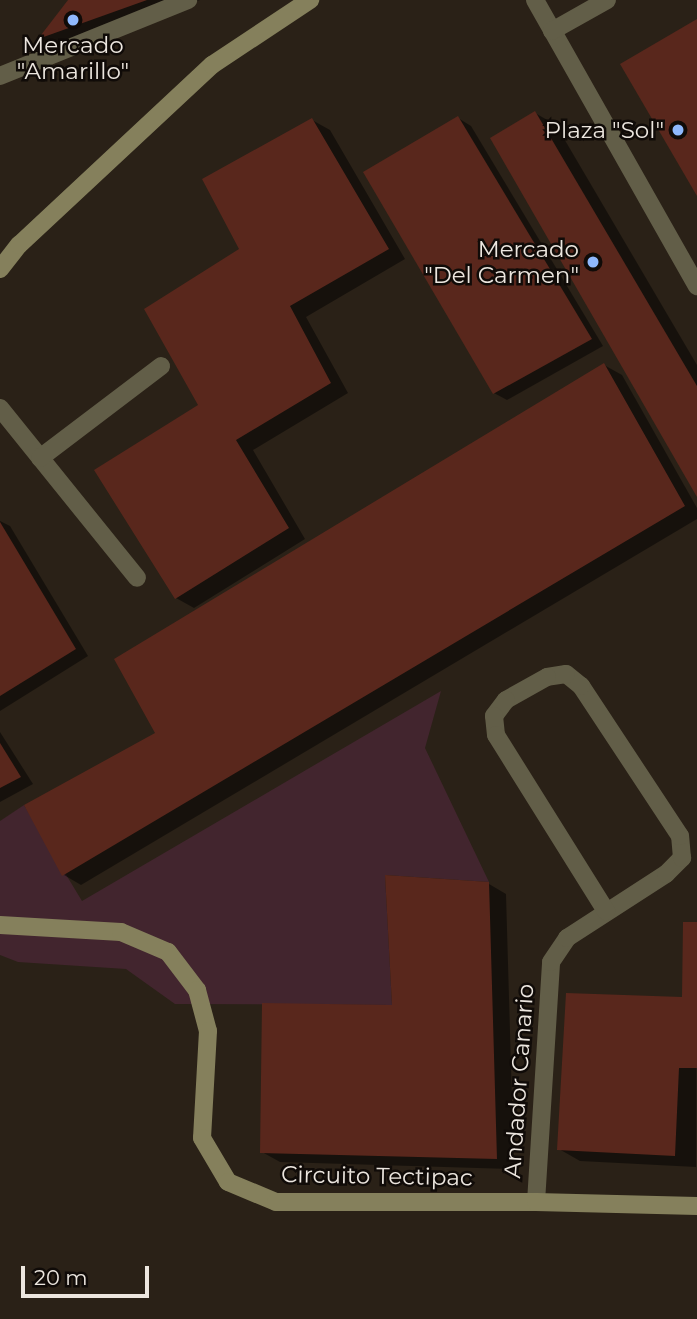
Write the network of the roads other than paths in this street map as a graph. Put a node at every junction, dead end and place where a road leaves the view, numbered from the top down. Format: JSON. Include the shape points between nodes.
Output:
{"nodes":[{"id":1,"x":188,"y":0,"type":"edge"},
{"id":2,"x":310,"y":0,"type":"edge"},
{"id":3,"x":535,"y":0,"type":"edge"},
{"id":4,"x":607,"y":0,"type":"edge"},
{"id":5,"x":552,"y":31,"type":"junction"},
{"id":6,"x":0,"y":76,"type":"edge"},
{"id":7,"x":0,"y":269,"type":"edge"},
{"id":8,"x":697,"y":286,"type":"edge"},
{"id":9,"x":161,"y":366,"type":"dead end"},
{"id":10,"x":0,"y":408,"type":"edge"},
{"id":11,"x":40,"y":457,"type":"junction"},
{"id":12,"x":137,"y":578,"type":"dead end"},
{"id":13,"x":606,"y":911,"type":"junction"},
{"id":14,"x":0,"y":925,"type":"edge"},
{"id":15,"x":536,"y":1202,"type":"junction"},
{"id":16,"x":697,"y":1206,"type":"edge"}],
"edges":[{"from":1,"to":6,"type":"street"},
{"from":2,"to":7,"type":"street","via":[[212,65],[19,244]]},
{"from":3,"to":5,"type":"street"},
{"from":4,"to":5,"type":"street"},
{"from":5,"to":8,"type":"street"},
{"from":9,"to":11,"type":"street"},
{"from":10,"to":11,"type":"street"},
{"from":11,"to":12,"type":"street"},
{"from":13,"to":13,"type":"street","via":[[496,735],[494,716],[506,700],[547,677],[566,674],[581,686],[680,836],[682,858],[666,874]]},
{"from":13,"to":15,"type":"street","name":"Andador Canario","via":[[567,938],[551,962]]},
{"from":14,"to":15,"type":"street","name":"Circuito Tectipac","via":[[121,932],[168,952],[197,990],[208,1031],[202,1138],[228,1182],[276,1202]]},
{"from":15,"to":16,"type":"street","name":"Circuito Tectipac"}]}
